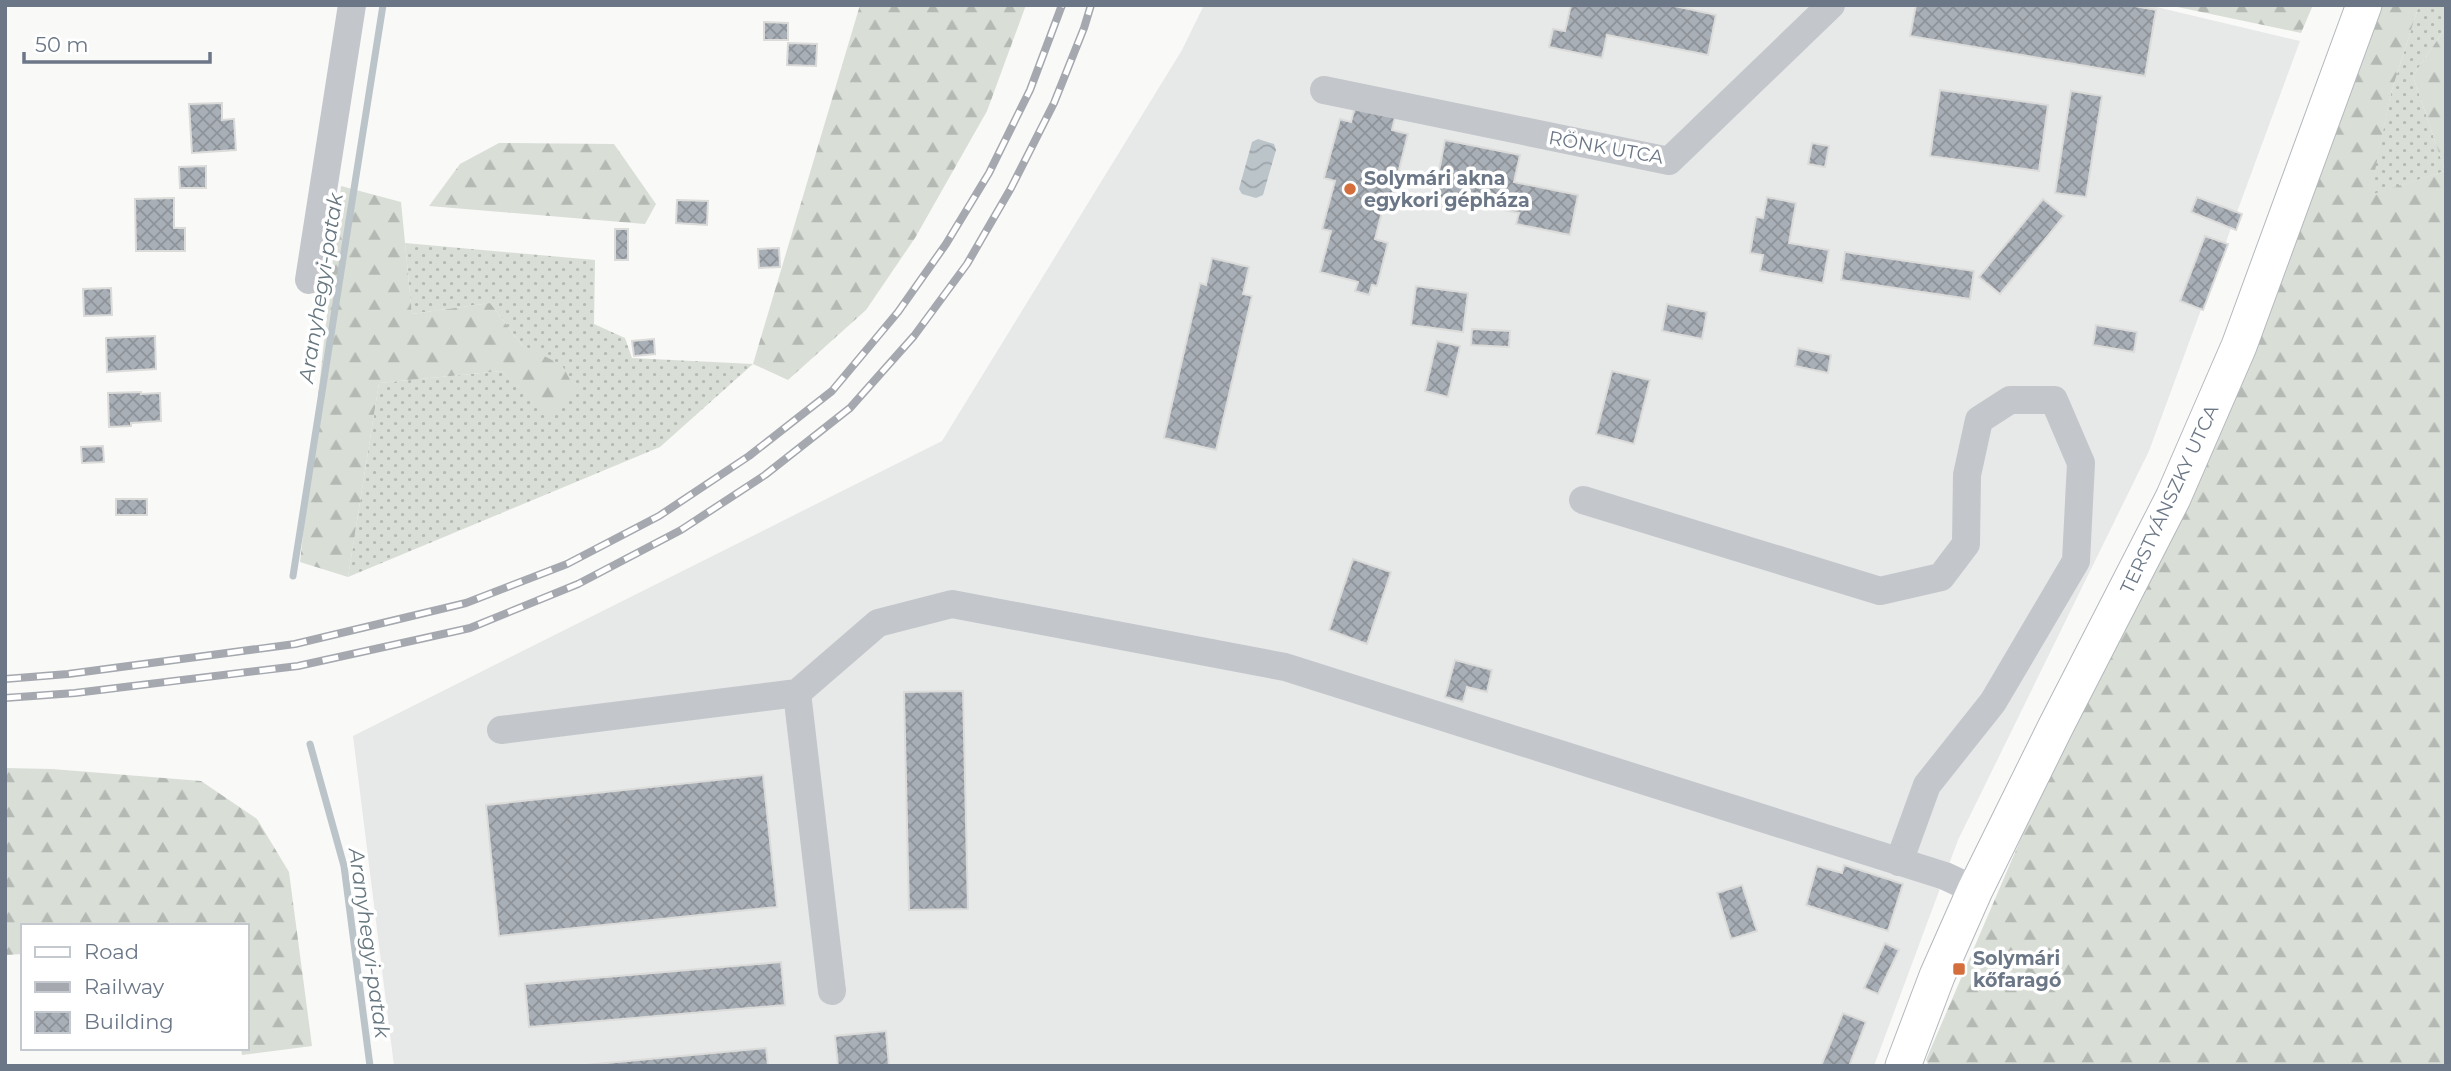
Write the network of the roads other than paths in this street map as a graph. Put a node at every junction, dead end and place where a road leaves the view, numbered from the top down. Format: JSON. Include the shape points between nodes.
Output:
{"nodes":[{"id":1,"x":352,"y":5,"type":"edge"},
{"id":2,"x":1831,"y":5,"type":"edge"},
{"id":3,"x":2364,"y":5,"type":"edge"},
{"id":4,"x":1324,"y":90,"type":"dead end"},
{"id":5,"x":309,"y":281,"type":"dead end"},
{"id":6,"x":1583,"y":500,"type":"dead end"},
{"id":7,"x":797,"y":693,"type":"junction"},
{"id":8,"x":501,"y":730,"type":"dead end"},
{"id":9,"x":1899,"y":862,"type":"junction"},
{"id":10,"x":1975,"y":891,"type":"junction"},
{"id":11,"x":832,"y":991,"type":"dead end"},
{"id":12,"x":1903,"y":1066,"type":"edge"}],
"edges":[{"from":1,"to":5,"type":"street"},
{"from":2,"to":4,"type":"street","name":"RÖNK UTCA","via":[[1670,161]]},
{"from":3,"to":10,"type":"main road","name":"TERSTYÁNSZKY UTCA","via":[[2239,346],[2173,498]]},
{"from":6,"to":9,"type":"street","via":[[1880,591],[1941,577],[1966,544],[1968,475],[1979,420],[2010,400],[2054,400],[2081,463],[2076,561],[1993,702],[1927,785]]},
{"from":7,"to":8,"type":"street"},
{"from":7,"to":9,"type":"street","via":[[878,622],[952,604],[1285,667]]},
{"from":7,"to":11,"type":"street"},
{"from":9,"to":10,"type":"street"},
{"from":10,"to":12,"type":"main road","name":"TERSTYÁNSZKY UTCA"}]}
